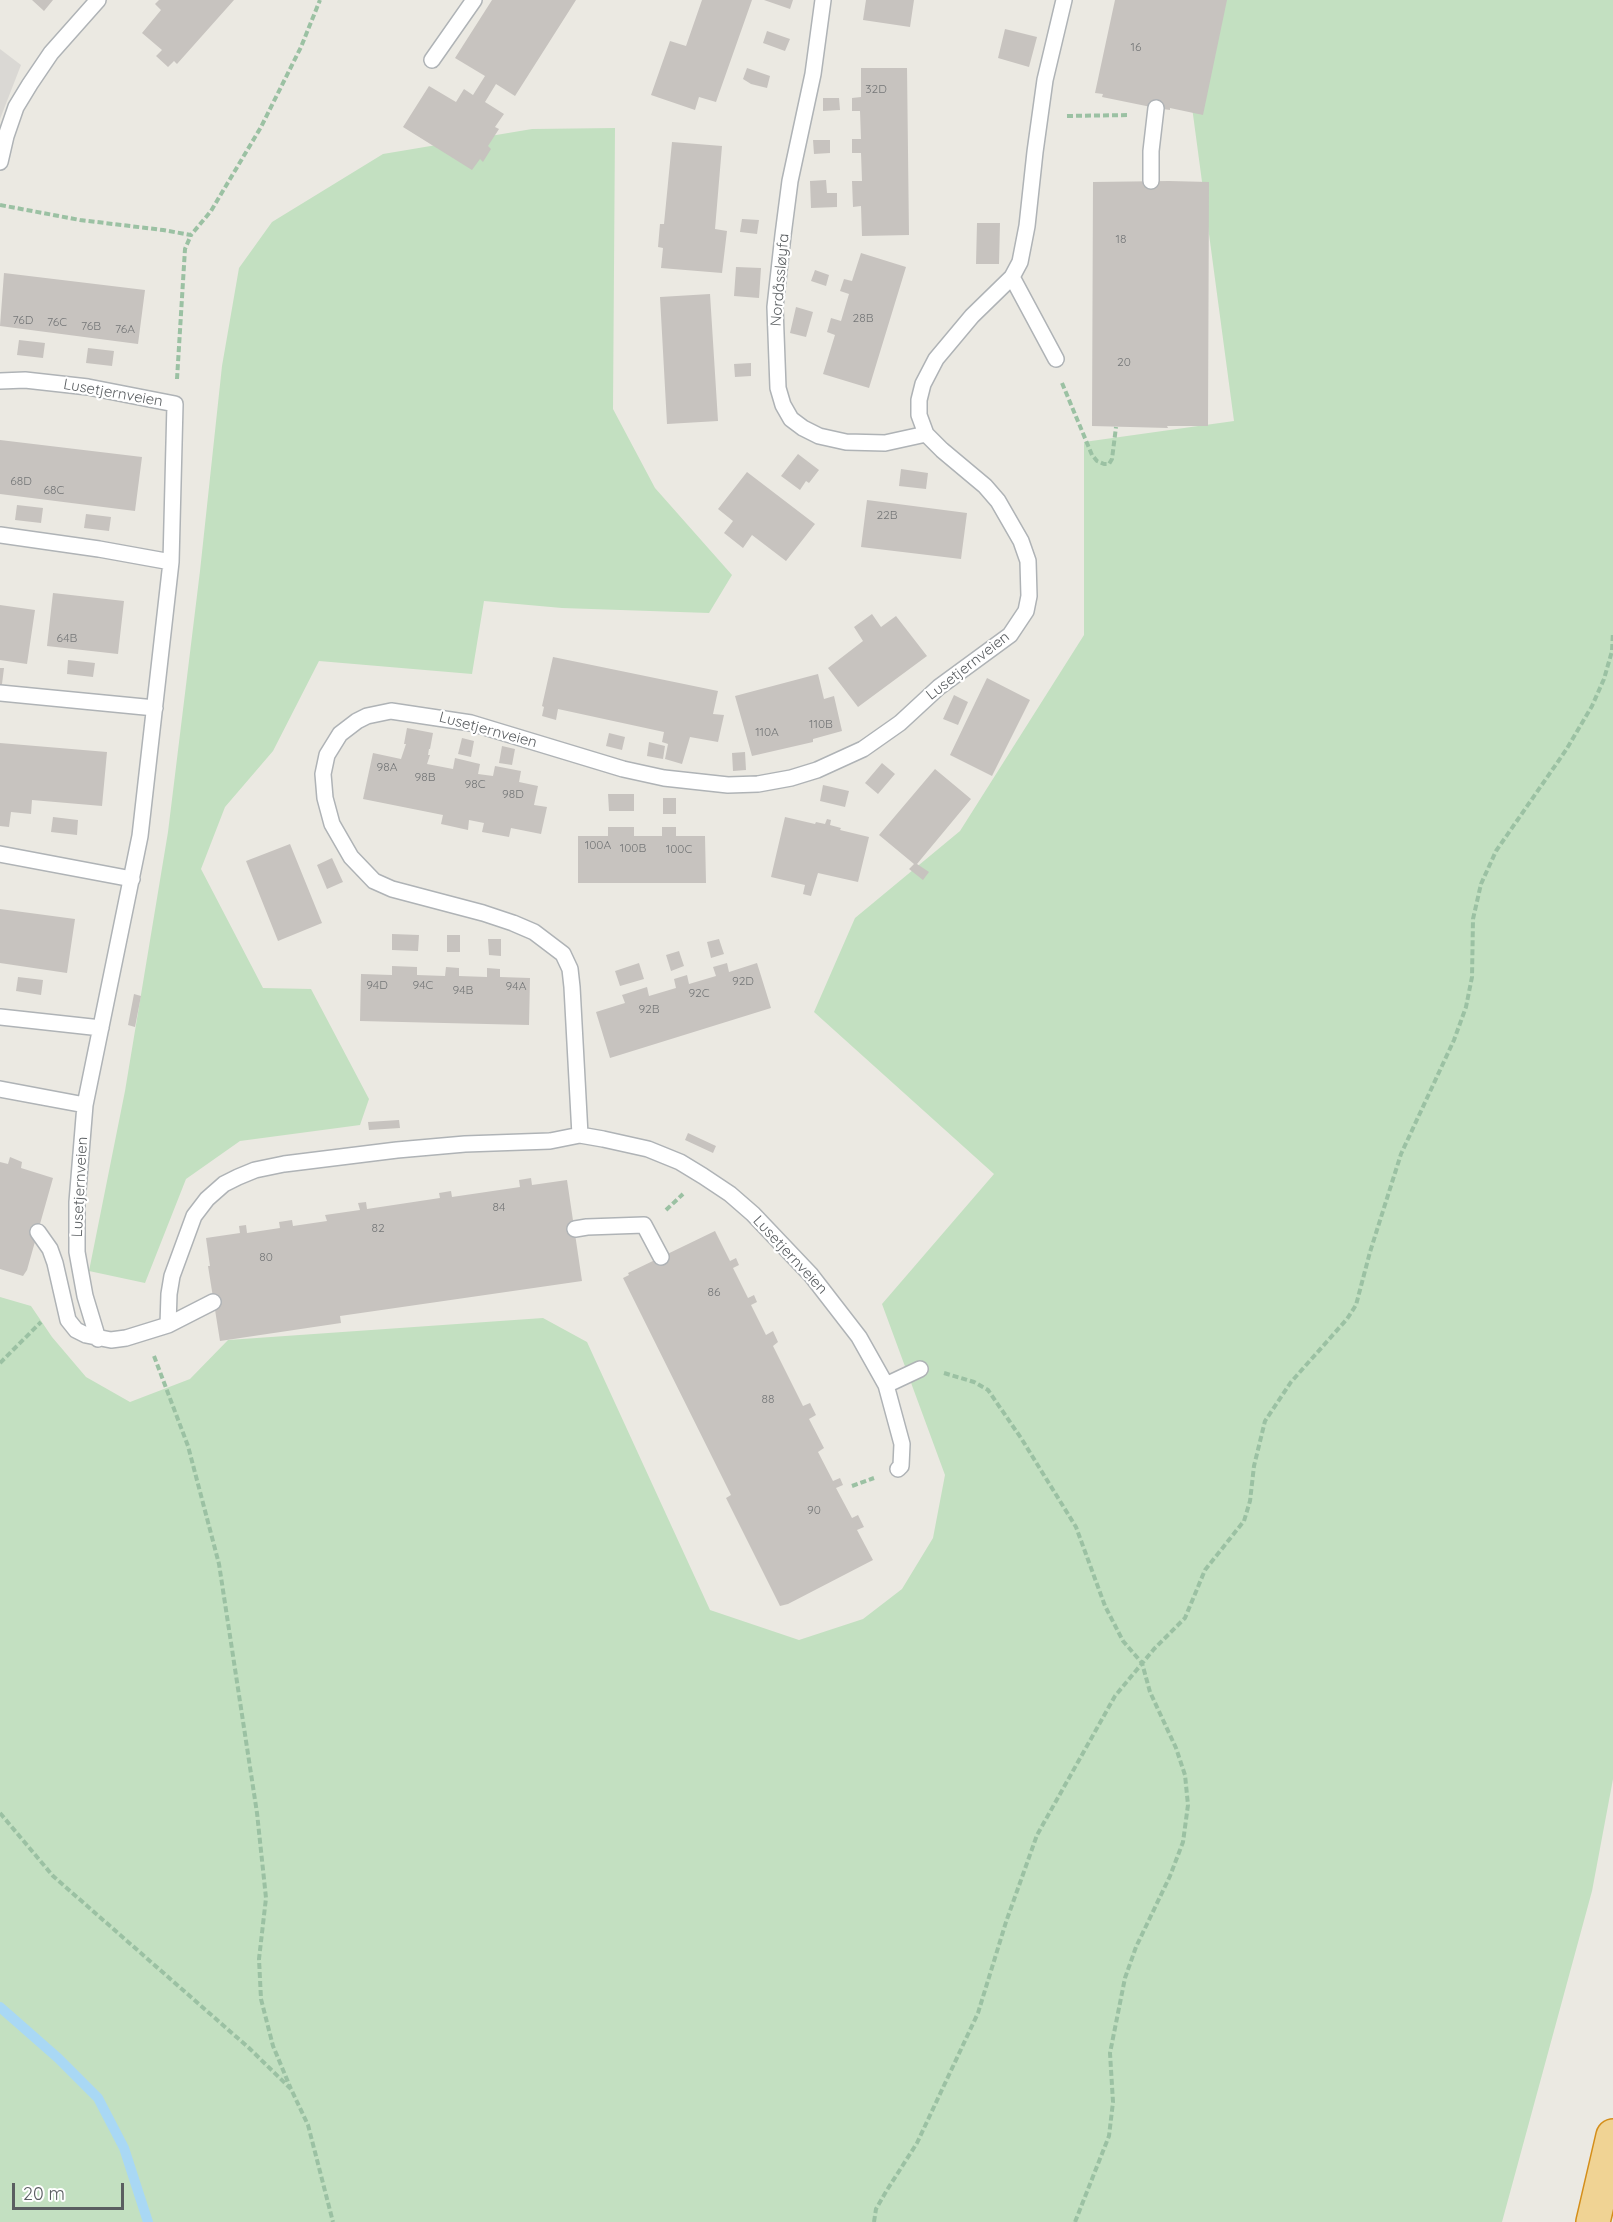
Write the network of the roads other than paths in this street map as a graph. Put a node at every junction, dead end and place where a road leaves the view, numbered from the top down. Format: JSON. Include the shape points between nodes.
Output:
{"nodes":[{"id":1,"x":98,"y":0,"type":"edge"},
{"id":2,"x":474,"y":0,"type":"edge"},
{"id":3,"x":823,"y":0,"type":"edge"},
{"id":4,"x":1064,"y":0,"type":"edge"},
{"id":5,"x":432,"y":60,"type":"dead end"},
{"id":6,"x":1156,"y":108,"type":"dead end"},
{"id":7,"x":0,"y":162,"type":"edge"},
{"id":8,"x":1151,"y":181,"type":"dead end"},
{"id":9,"x":1012,"y":277,"type":"junction"},
{"id":10,"x":1056,"y":359,"type":"road end"},
{"id":11,"x":0,"y":381,"type":"edge"},
{"id":12,"x":926,"y":434,"type":"junction"},
{"id":13,"x":0,"y":535,"type":"edge"},
{"id":14,"x":171,"y":562,"type":"junction"},
{"id":15,"x":0,"y":693,"type":"edge"},
{"id":16,"x":155,"y":708,"type":"junction"},
{"id":17,"x":0,"y":854,"type":"edge"},
{"id":18,"x":132,"y":879,"type":"junction"},
{"id":19,"x":0,"y":1017,"type":"edge"},
{"id":20,"x":101,"y":1028,"type":"junction"},
{"id":21,"x":0,"y":1089,"type":"edge"},
{"id":22,"x":85,"y":1105,"type":"junction"},
{"id":23,"x":580,"y":1135,"type":"junction"},
{"id":24,"x":575,"y":1229,"type":"dead end"},
{"id":25,"x":38,"y":1232,"type":"dead end"},
{"id":26,"x":660,"y":1257,"type":"dead end"},
{"id":27,"x":213,"y":1302,"type":"dead end"},
{"id":28,"x":168,"y":1325,"type":"junction"},
{"id":29,"x":98,"y":1338,"type":"junction"},
{"id":30,"x":920,"y":1369,"type":"road end"},
{"id":31,"x":886,"y":1385,"type":"junction"},
{"id":32,"x":898,"y":1469,"type":"dead end"},
{"id":33,"x":1613,"y":2136,"type":"edge"},
{"id":34,"x":1593,"y":2222,"type":"edge"}],
"edges":[{"from":1,"to":7,"type":"lane","via":[[51,53],[16,107]]},
{"from":2,"to":5,"type":"lane"},
{"from":3,"to":12,"type":"lane","name":"Nordåssløyfa","via":[[783,235],[775,307],[778,388],[791,419],[819,436],[853,443],[885,443]]},
{"from":4,"to":9,"type":"lane","via":[[1039,115],[1024,244]]},
{"from":6,"to":8,"type":"lane"},
{"from":9,"to":10,"type":"lane"},
{"from":9,"to":12,"type":"lane","via":[[972,316],[929,369],[919,400],[919,415]]},
{"from":11,"to":14,"type":"lane","name":"Lusetjernveien","via":[[88,387],[175,404]]},
{"from":12,"to":23,"type":"lane","name":"Lusetjernveien","via":[[985,486],[1009,518],[1028,561],[1026,612],[1004,640],[939,687],[878,740],[854,754],[791,778],[729,785],[664,778],[471,723],[391,711],[357,721],[340,734],[327,754],[323,774],[332,824],[344,847],[374,881],[513,923],[534,932],[563,954],[572,987]]},
{"from":13,"to":14,"type":"lane"},
{"from":14,"to":16,"type":"lane","name":"Lusetjernveien"},
{"from":15,"to":16,"type":"lane"},
{"from":16,"to":18,"type":"lane","name":"Lusetjernveien"},
{"from":17,"to":18,"type":"lane"},
{"from":18,"to":20,"type":"lane","name":"Lusetjernveien"},
{"from":19,"to":20,"type":"lane"},
{"from":20,"to":22,"type":"lane","name":"Lusetjernveien"},
{"from":21,"to":22,"type":"lane"},
{"from":22,"to":29,"type":"lane","name":"Lusetjernveien","via":[[77,1252]]},
{"from":23,"to":28,"type":"lane","name":"Lusetjernveien","via":[[550,1141],[465,1144],[326,1158],[255,1170],[238,1177],[207,1199],[194,1216],[172,1276]]},
{"from":23,"to":31,"type":"lane","name":"Lusetjernveien","via":[[648,1149],[680,1162],[730,1194],[811,1275],[859,1337]]},
{"from":24,"to":26,"type":"lane","via":[[644,1226]]},
{"from":25,"to":29,"type":"lane","via":[[55,1263],[68,1320],[76,1330]]},
{"from":27,"to":28,"type":"lane"},
{"from":28,"to":29,"type":"lane","via":[[126,1338]]},
{"from":30,"to":31,"type":"lane"},
{"from":31,"to":32,"type":"lane","name":"Lusetjernveien","via":[[902,1444]]},
{"from":33,"to":34,"type":"highway"}]}
